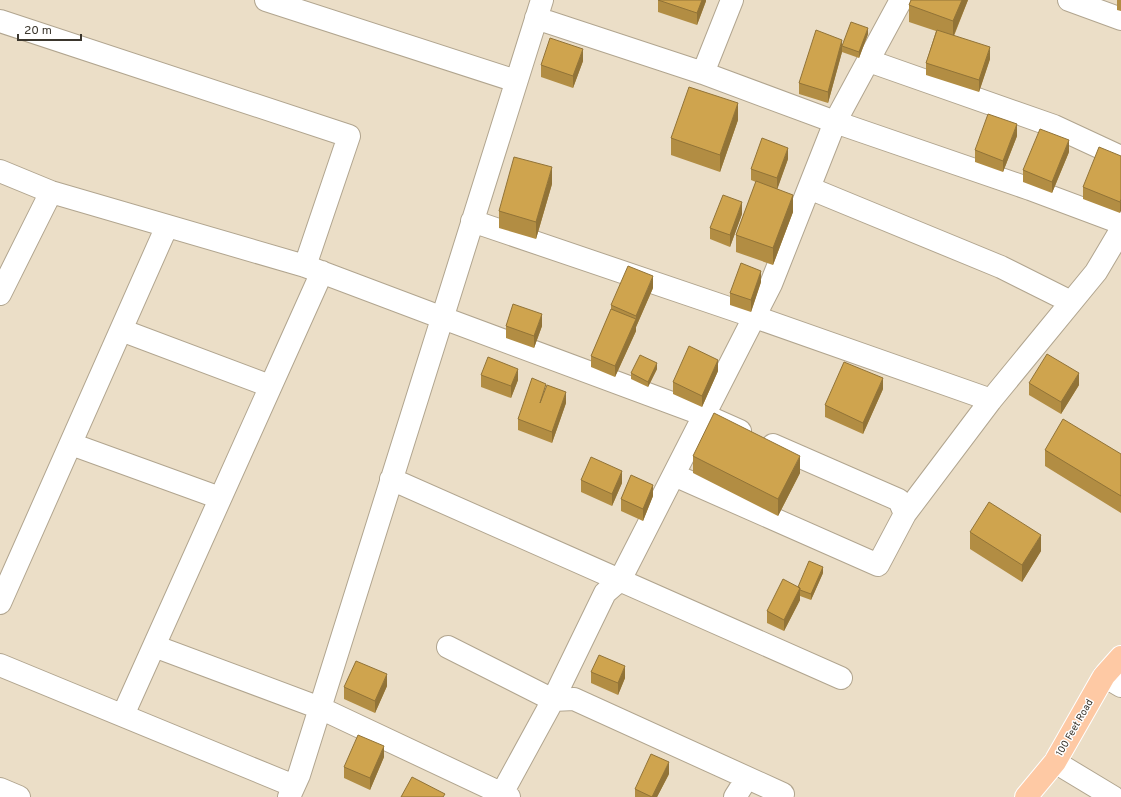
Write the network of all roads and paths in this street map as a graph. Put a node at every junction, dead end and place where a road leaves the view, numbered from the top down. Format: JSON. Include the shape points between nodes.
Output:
{"nodes":[{"id":1,"x":266,"y":0,"type":"edge"},
{"id":2,"x":732,"y":0,"type":"edge"},
{"id":3,"x":901,"y":0,"type":"edge"},
{"id":4,"x":1069,"y":0,"type":"edge"},
{"id":5,"x":539,"y":9,"type":"edge"},
{"id":6,"x":1121,"y":19,"type":"edge"},
{"id":7,"x":0,"y":20,"type":"edge"},
{"id":8,"x":869,"y":61,"type":"junction"},
{"id":9,"x":703,"y":73,"type":"junction"},
{"id":10,"x":516,"y":82,"type":"junction"},
{"id":11,"x":835,"y":122,"type":"junction"},
{"id":12,"x":1121,"y":157,"type":"edge"},
{"id":13,"x":0,"y":171,"type":"edge"},
{"id":14,"x":809,"y":188,"type":"junction"},
{"id":15,"x":51,"y":192,"type":"junction"},
{"id":16,"x":472,"y":221,"type":"junction"},
{"id":17,"x":1121,"y":223,"type":"edge"},
{"id":18,"x":167,"y":226,"type":"junction"},
{"id":19,"x":1121,"y":230,"type":"edge"},
{"id":20,"x":313,"y":269,"type":"junction"},
{"id":21,"x":0,"y":294,"type":"edge"},
{"id":22,"x":1071,"y":302,"type":"junction"},
{"id":23,"x":442,"y":318,"type":"junction"},
{"id":24,"x":754,"y":318,"type":"junction"},
{"id":25,"x":121,"y":330,"type":"junction"},
{"id":26,"x":270,"y":386,"type":"junction"},
{"id":27,"x":991,"y":400,"type":"junction"},
{"id":28,"x":704,"y":415,"type":"junction"},
{"id":29,"x":70,"y":444,"type":"junction"},
{"id":30,"x":674,"y":475,"type":"junction"},
{"id":31,"x":391,"y":479,"type":"junction"},
{"id":32,"x":220,"y":498,"type":"junction"},
{"id":33,"x":905,"y":514,"type":"junction"},
{"id":34,"x":5,"y":579,"type":"edge"},
{"id":35,"x":620,"y":580,"type":"junction"},
{"id":36,"x":0,"y":603,"type":"edge"},
{"id":37,"x":154,"y":646,"type":"junction"},
{"id":38,"x":448,"y":647,"type":"dead end"},
{"id":39,"x":1121,"y":657,"type":"edge"},
{"id":40,"x":0,"y":665,"type":"edge"},
{"id":41,"x":841,"y":678,"type":"dead end"},
{"id":42,"x":1113,"y":681,"type":"edge"},
{"id":43,"x":553,"y":700,"type":"junction"},
{"id":44,"x":320,"y":708,"type":"junction"},
{"id":45,"x":123,"y":715,"type":"junction"},
{"id":46,"x":1055,"y":762,"type":"junction"},
{"id":47,"x":747,"y":778,"type":"junction"},
{"id":48,"x":0,"y":789,"type":"edge"},
{"id":49,"x":292,"y":792,"type":"edge"},
{"id":50,"x":783,"y":794,"type":"dead end"},
{"id":51,"x":504,"y":796,"type":"edge"},
{"id":52,"x":19,"y":797,"type":"edge"},
{"id":53,"x":735,"y":797,"type":"edge"},
{"id":54,"x":1026,"y":797,"type":"edge"},
{"id":55,"x":1114,"y":797,"type":"edge"}],
"edges":[{"from":1,"to":10,"type":"street"},
{"from":2,"to":9,"type":"street"},
{"from":3,"to":8,"type":"street"},
{"from":4,"to":6,"type":"street"},
{"from":5,"to":9,"type":"street"},
{"from":5,"to":10,"type":"street"},
{"from":7,"to":20,"type":"street","via":[[349,136]]},
{"from":8,"to":11,"type":"street"},
{"from":8,"to":12,"type":"street","via":[[1054,126]]},
{"from":9,"to":11,"type":"street"},
{"from":10,"to":16,"type":"street"},
{"from":11,"to":14,"type":"street"},
{"from":11,"to":17,"type":"street"},
{"from":13,"to":15,"type":"street"},
{"from":14,"to":22,"type":"street","via":[[1001,267]]},
{"from":14,"to":24,"type":"street","via":[[771,284]]},
{"from":15,"to":18,"type":"street"},
{"from":15,"to":21,"type":"street"},
{"from":16,"to":23,"type":"street"},
{"from":16,"to":24,"type":"street"},
{"from":18,"to":20,"type":"street"},
{"from":18,"to":25,"type":"street"},
{"from":19,"to":22,"type":"street","via":[[1096,272]]},
{"from":20,"to":23,"type":"street"},
{"from":20,"to":26,"type":"street"},
{"from":22,"to":27,"type":"street"},
{"from":23,"to":28,"type":"street"},
{"from":23,"to":31,"type":"street"},
{"from":24,"to":27,"type":"street"},
{"from":24,"to":28,"type":"street"},
{"from":25,"to":26,"type":"street"},
{"from":25,"to":29,"type":"street"},
{"from":26,"to":32,"type":"street"},
{"from":27,"to":33,"type":"street"},
{"from":28,"to":30,"type":"street"},
{"from":28,"to":33,"type":"street","via":[[899,500]]},
{"from":29,"to":32,"type":"street"},
{"from":29,"to":34,"type":"street"},
{"from":30,"to":33,"type":"street","via":[[878,565]]},
{"from":30,"to":35,"type":"street"},
{"from":31,"to":35,"type":"street"},
{"from":31,"to":44,"type":"street"},
{"from":32,"to":37,"type":"street"},
{"from":34,"to":36,"type":"street"},
{"from":35,"to":41,"type":"street"},
{"from":35,"to":43,"type":"street","via":[[605,593]]},
{"from":37,"to":44,"type":"street"},
{"from":37,"to":45,"type":"street"},
{"from":38,"to":43,"type":"street"},
{"from":39,"to":42,"type":"main road","name":"100 Feet Road"},
{"from":40,"to":45,"type":"street"},
{"from":42,"to":46,"type":"main road","name":"100 Feet Road"},
{"from":43,"to":47,"type":"street","via":[[574,699]]},
{"from":43,"to":51,"type":"street"},
{"from":44,"to":49,"type":"street"},
{"from":44,"to":51,"type":"street"},
{"from":45,"to":49,"type":"street"},
{"from":46,"to":54,"type":"main road","name":"100 Feet Road"},
{"from":46,"to":55,"type":"street"},
{"from":47,"to":50,"type":"street"},
{"from":47,"to":53,"type":"street"},
{"from":48,"to":52,"type":"street"}]}
